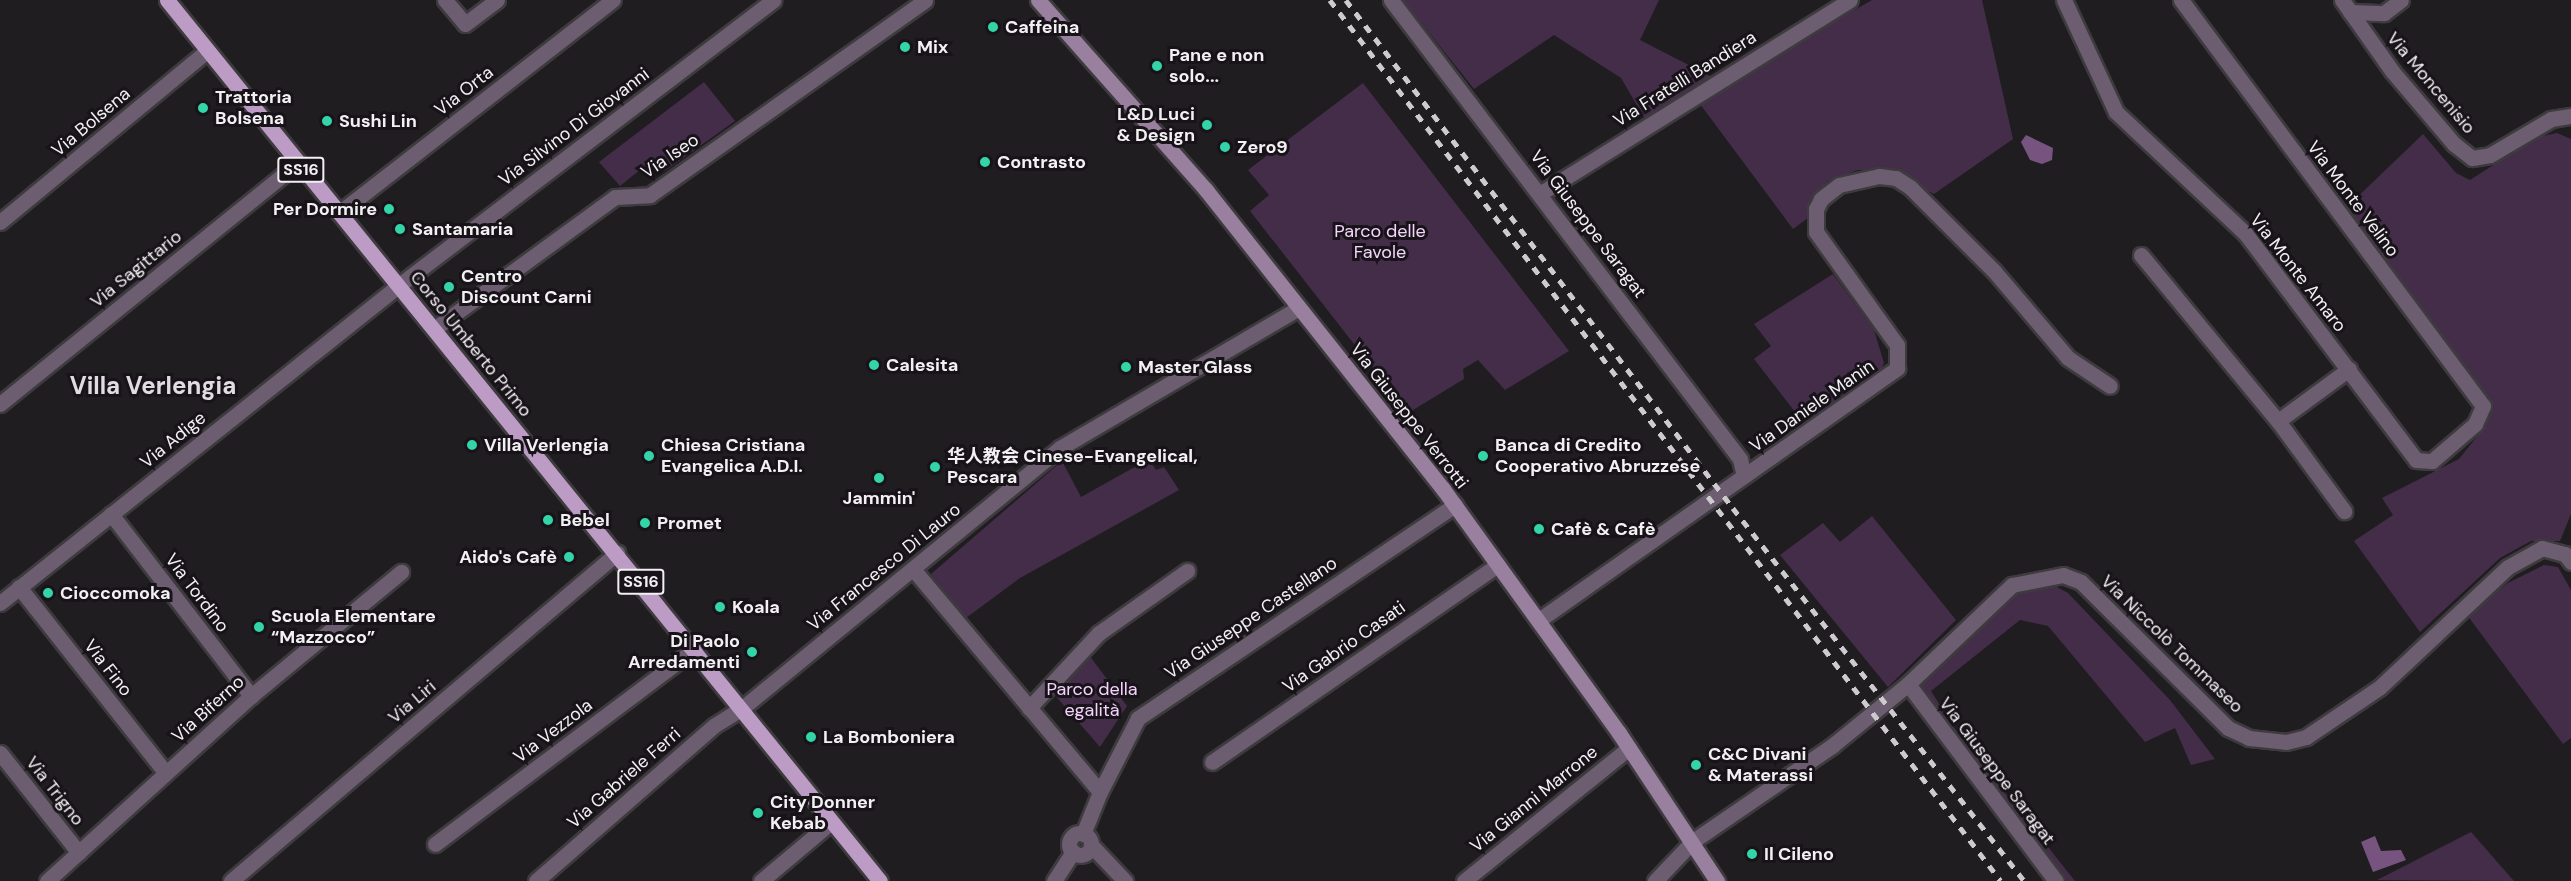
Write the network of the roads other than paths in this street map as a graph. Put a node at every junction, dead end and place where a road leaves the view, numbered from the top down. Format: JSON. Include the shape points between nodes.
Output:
{"nodes":[{"id":1,"x":167,"y":0,"type":"edge"},
{"id":2,"x":445,"y":0,"type":"edge"},
{"id":3,"x":497,"y":0,"type":"edge"},
{"id":4,"x":613,"y":0,"type":"edge"},
{"id":5,"x":774,"y":0,"type":"edge"},
{"id":6,"x":925,"y":0,"type":"edge"},
{"id":7,"x":1038,"y":0,"type":"edge"},
{"id":8,"x":1392,"y":0,"type":"edge"},
{"id":9,"x":1850,"y":0,"type":"edge"},
{"id":10,"x":2064,"y":0,"type":"edge"},
{"id":11,"x":2181,"y":0,"type":"edge"},
{"id":12,"x":2402,"y":0,"type":"edge"},
{"id":13,"x":1832,"y":4,"type":"edge"},
{"id":14,"x":2346,"y":6,"type":"edge"},
{"id":15,"x":207,"y":51,"type":"junction"},
{"id":16,"x":2571,"y":116,"type":"edge"},
{"id":17,"x":296,"y":164,"type":"junction"},
{"id":18,"x":1541,"y":193,"type":"junction"},
{"id":19,"x":339,"y":213,"type":"junction"},
{"id":20,"x":0,"y":222,"type":"edge"},
{"id":21,"x":2141,"y":255,"type":"dead end"},
{"id":22,"x":398,"y":286,"type":"junction"},
{"id":23,"x":1299,"y":308,"type":"junction"},
{"id":24,"x":434,"y":329,"type":"junction"},
{"id":25,"x":2349,"y":369,"type":"junction"},
{"id":26,"x":2110,"y":386,"type":"dead end"},
{"id":27,"x":0,"y":404,"type":"edge"},
{"id":28,"x":2278,"y":421,"type":"junction"},
{"id":29,"x":2475,"y":424,"type":"joint"},
{"id":30,"x":1744,"y":476,"type":"junction"},
{"id":31,"x":1455,"y":506,"type":"junction"},
{"id":32,"x":2344,"y":511,"type":"dead end"},
{"id":33,"x":111,"y":514,"type":"junction"},
{"id":34,"x":617,"y":553,"type":"junction"},
{"id":35,"x":2571,"y":562,"type":"edge"},
{"id":36,"x":1498,"y":564,"type":"junction"},
{"id":37,"x":913,"y":569,"type":"junction"},
{"id":38,"x":1187,"y":571,"type":"dead end"},
{"id":39,"x":401,"y":572,"type":"dead end"},
{"id":40,"x":19,"y":587,"type":"junction"},
{"id":41,"x":0,"y":603,"type":"edge"},
{"id":42,"x":1539,"y":620,"type":"junction"},
{"id":43,"x":694,"y":649,"type":"junction"},
{"id":44,"x":1908,"y":684,"type":"junction"},
{"id":45,"x":251,"y":696,"type":"junction"},
{"id":46,"x":1029,"y":708,"type":"junction"},
{"id":47,"x":741,"y":709,"type":"junction"},
{"id":48,"x":1629,"y":748,"type":"junction"},
{"id":49,"x":0,"y":753,"type":"edge"},
{"id":50,"x":1212,"y":762,"type":"dead end"},
{"id":51,"x":166,"y":773,"type":"junction"},
{"id":52,"x":1100,"y":792,"type":"junction"},
{"id":53,"x":831,"y":822,"type":"junction"},
{"id":54,"x":1087,"y":839,"type":"junction"},
{"id":55,"x":1693,"y":841,"type":"junction"},
{"id":56,"x":435,"y":844,"type":"dead end"},
{"id":57,"x":79,"y":854,"type":"junction"},
{"id":58,"x":47,"y":881,"type":"edge"},
{"id":59,"x":231,"y":881,"type":"edge"},
{"id":60,"x":536,"y":881,"type":"edge"},
{"id":61,"x":761,"y":881,"type":"edge"},
{"id":62,"x":880,"y":881,"type":"edge"},
{"id":63,"x":1054,"y":881,"type":"edge"},
{"id":64,"x":1125,"y":881,"type":"edge"},
{"id":65,"x":1464,"y":881,"type":"edge"},
{"id":66,"x":1655,"y":881,"type":"edge"},
{"id":67,"x":1717,"y":881,"type":"edge"},
{"id":68,"x":2056,"y":881,"type":"edge"}],
"edges":[{"from":1,"to":15,"type":"main road","name":"Corso Umberto Primo","number":"SS16"},
{"from":2,"to":3,"type":"street","via":[[465,24]]},
{"from":4,"to":19,"type":"street","name":"Via Orta"},
{"from":5,"to":22,"type":"street","name":"Via Silvino Di Giovanni"},
{"from":6,"to":24,"type":"street","name":"Via Iseo","via":[[650,195],[615,197]]},
{"from":7,"to":23,"type":"street","name":"Via Giuseppe Verrotti","via":[[1170,148]]},
{"from":8,"to":18,"type":"street","name":"Via Giuseppe Saragat"},
{"from":9,"to":13,"type":"street","name":"Via Fratelli Bandiera"},
{"from":10,"to":25,"type":"street","name":"Via Monte Amaro","via":[[2116,112],[2245,233]]},
{"from":11,"to":29,"type":"street","name":"Via Monte Velino","via":[[2483,406]]},
{"from":12,"to":14,"type":"street","via":[[2384,13]]},
{"from":13,"to":18,"type":"street","name":"Via Fratelli Bandiera"},
{"from":14,"to":16,"type":"street","name":"Via Moncenisio","via":[[2392,71],[2454,144],[2472,158],[2490,155],[2551,119]]},
{"from":15,"to":17,"type":"main road","name":"Corso Umberto Primo","number":"SS16"},
{"from":15,"to":20,"type":"street","name":"Via Bolsena"},
{"from":17,"to":19,"type":"main road","name":"Corso Umberto Primo","number":"SS16"},
{"from":17,"to":27,"type":"street","name":"Via Sagittario"},
{"from":18,"to":30,"type":"street","name":"Via Giuseppe Saragat","via":[[1740,459]]},
{"from":19,"to":22,"type":"main road","name":"Corso Umberto Primo","number":"SS16"},
{"from":21,"to":28,"type":"street"},
{"from":22,"to":24,"type":"main road","name":"Corso Umberto Primo","number":"SS16"},
{"from":22,"to":33,"type":"street","name":"Via Adige"},
{"from":23,"to":31,"type":"street","name":"Via Giuseppe Verrotti"},
{"from":23,"to":37,"type":"street","name":"Via Francesco Di Lauro","via":[[1060,448]]},
{"from":24,"to":34,"type":"main road","name":"Corso Umberto Primo","number":"SS16"},
{"from":25,"to":28,"type":"street"},
{"from":25,"to":29,"type":"street","name":"Via Monte Amaro","via":[[2416,460],[2432,461]]},
{"from":26,"to":30,"type":"street","name":"Via Daniele Manin","via":[[2068,358],[1925,198],[1896,178],[1864,177],[1839,185],[1821,199],[1816,209],[1816,232],[1897,345],[1897,368]]},
{"from":28,"to":32,"type":"street"},
{"from":30,"to":42,"type":"street","name":"Via Daniele Manin"},
{"from":31,"to":36,"type":"street","name":"Via Giuseppe Verrotti"},
{"from":31,"to":52,"type":"street","name":"Via Giuseppe Castellano","via":[[1138,718]]},
{"from":33,"to":40,"type":"street","name":"Via Adige"},
{"from":33,"to":45,"type":"street","name":"Via Tordino"},
{"from":34,"to":43,"type":"main road","name":"Corso Umberto Primo","number":"SS16"},
{"from":34,"to":59,"type":"street","name":"Via Liri"},
{"from":35,"to":44,"type":"street","name":"Via Niccolò Tommaseo","via":[[2565,554],[2542,548],[2508,567],[2380,687],[2306,737],[2286,742],[2249,738],[2228,728],[2081,582],[2063,575],[2012,585]]},
{"from":36,"to":42,"type":"street","name":"Via Giuseppe Verrotti"},
{"from":36,"to":50,"type":"street","name":"Via Gabrio Casati"},
{"from":37,"to":46,"type":"street"},
{"from":37,"to":47,"type":"street","name":"Via Francesco Di Lauro"},
{"from":38,"to":46,"type":"street","via":[[1099,633]]},
{"from":39,"to":45,"type":"street","name":"Via Biferno"},
{"from":40,"to":41,"type":"street","name":"Via Adige"},
{"from":40,"to":51,"type":"street","name":"Via Fino"},
{"from":42,"to":48,"type":"street","name":"Via Giuseppe Verrotti"},
{"from":43,"to":47,"type":"main road","name":"Corso Umberto Primo","number":"SS16"},
{"from":43,"to":56,"type":"street","name":"Via Vezzola"},
{"from":44,"to":55,"type":"street","name":"Via Niccolò Tommaseo","via":[[1833,745]]},
{"from":44,"to":68,"type":"street","name":"Via Giuseppe Saragat"},
{"from":45,"to":51,"type":"street","name":"Via Biferno"},
{"from":46,"to":52,"type":"street"},
{"from":47,"to":53,"type":"main road","name":"Corso Umberto Primo","number":"SS16"},
{"from":47,"to":60,"type":"street","name":"Via Gabriele Ferri","via":[[715,725]]},
{"from":48,"to":55,"type":"street","name":"Via Giuseppe Verrotti"},
{"from":48,"to":65,"type":"street","name":"Via Gianni Marrone"},
{"from":49,"to":57,"type":"street","name":"Via Trigno"},
{"from":51,"to":57,"type":"street","name":"Via Biferno"},
{"from":52,"to":54,"type":"street","name":"Via Giuseppe Castellano"},
{"from":53,"to":61,"type":"street"},
{"from":53,"to":62,"type":"main road","name":"Corso Umberto Primo","number":"SS16"},
{"from":54,"to":63,"type":"street","via":[[1086,853],[1073,852]]},
{"from":54,"to":64,"type":"street"},
{"from":55,"to":66,"type":"street","name":"Via Niccolò Tommaseo"},
{"from":55,"to":67,"type":"street","name":"Via Giuseppe Verrotti"},
{"from":57,"to":58,"type":"street","name":"Via Biferno"}]}
